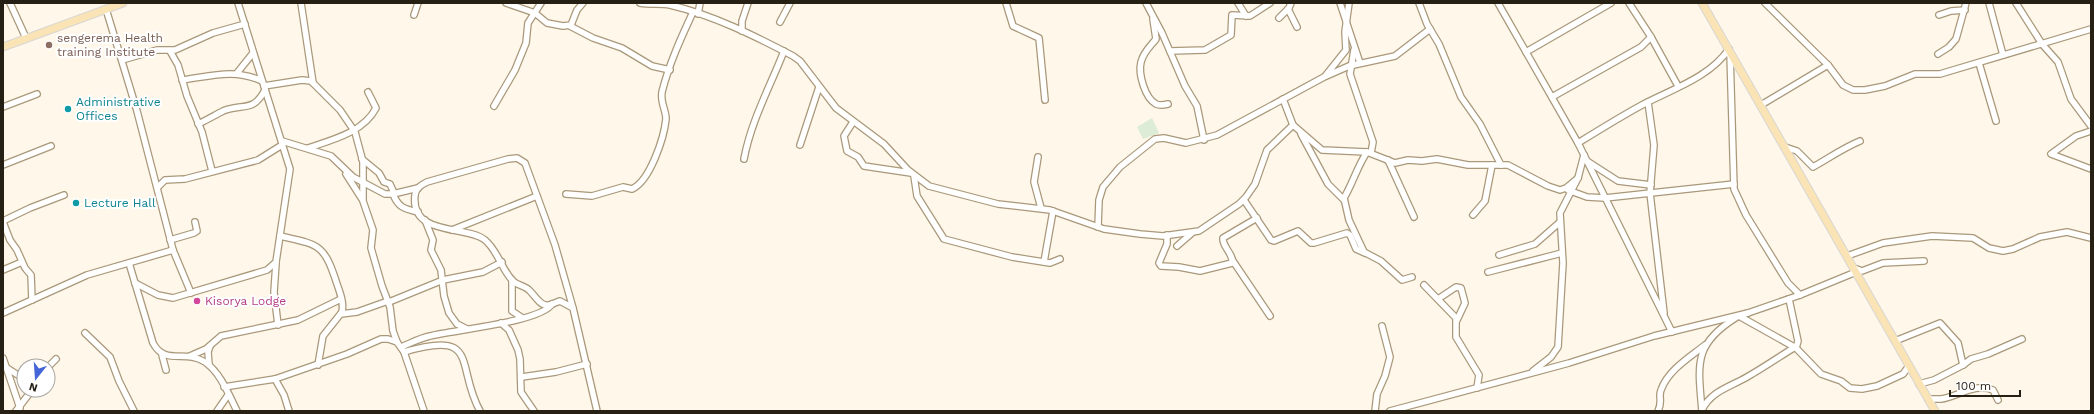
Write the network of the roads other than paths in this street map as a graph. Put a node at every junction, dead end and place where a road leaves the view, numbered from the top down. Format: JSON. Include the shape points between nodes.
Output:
{"nodes":[{"id":1,"x":10,"y":3,"type":"edge"},
{"id":2,"x":123,"y":3,"type":"edge"},
{"id":3,"x":238,"y":3,"type":"edge"},
{"id":4,"x":302,"y":3,"type":"edge"},
{"id":5,"x":418,"y":3,"type":"edge"},
{"id":6,"x":506,"y":3,"type":"edge"},
{"id":7,"x":541,"y":3,"type":"edge"},
{"id":8,"x":583,"y":3,"type":"edge"},
{"id":9,"x":640,"y":3,"type":"edge"},
{"id":10,"x":700,"y":3,"type":"edge"},
{"id":11,"x":748,"y":3,"type":"edge"},
{"id":12,"x":790,"y":3,"type":"edge"},
{"id":13,"x":1006,"y":3,"type":"edge"},
{"id":14,"x":1146,"y":3,"type":"edge"},
{"id":15,"x":1238,"y":3,"type":"edge"},
{"id":16,"x":1270,"y":3,"type":"edge"},
{"id":17,"x":1291,"y":3,"type":"edge"},
{"id":18,"x":1340,"y":3,"type":"edge"},
{"id":19,"x":1350,"y":3,"type":"edge"},
{"id":20,"x":1419,"y":3,"type":"edge"},
{"id":21,"x":1612,"y":3,"type":"edge"},
{"id":22,"x":1629,"y":3,"type":"edge"},
{"id":23,"x":1702,"y":3,"type":"edge"},
{"id":24,"x":1765,"y":3,"type":"edge"},
{"id":25,"x":1966,"y":3,"type":"edge"},
{"id":26,"x":1989,"y":3,"type":"edge"},
{"id":27,"x":2016,"y":3,"type":"edge"},
{"id":28,"x":1500,"y":4,"type":"edge"},
{"id":29,"x":106,"y":9,"type":"junction"},
{"id":30,"x":1288,"y":9,"type":"junction"},
{"id":31,"x":1965,"y":10,"type":"junction"},
{"id":32,"x":535,"y":13,"type":"junction"},
{"id":33,"x":696,"y":13,"type":"junction"},
{"id":34,"x":1151,"y":13,"type":"junction"},
{"id":35,"x":414,"y":15,"type":"dead end"},
{"id":36,"x":1939,"y":15,"type":"dead end"},
{"id":37,"x":1246,"y":16,"type":"junction"},
{"id":38,"x":1279,"y":18,"type":"dead end"},
{"id":39,"x":780,"y":22,"type":"dead end"},
{"id":40,"x":245,"y":24,"type":"junction"},
{"id":41,"x":1346,"y":24,"type":"junction"},
{"id":42,"x":570,"y":26,"type":"junction"},
{"id":43,"x":1297,"y":27,"type":"dead end"},
{"id":44,"x":1430,"y":29,"type":"junction"},
{"id":45,"x":2091,"y":29,"type":"edge"},
{"id":46,"x":742,"y":31,"type":"junction"},
{"id":47,"x":1651,"y":37,"type":"junction"},
{"id":48,"x":26,"y":38,"type":"junction"},
{"id":49,"x":2042,"y":44,"type":"junction"},
{"id":50,"x":3,"y":47,"type":"edge"},
{"id":51,"x":1354,"y":50,"type":"junction"},
{"id":52,"x":1730,"y":50,"type":"junction"},
{"id":53,"x":170,"y":51,"type":"junction"},
{"id":54,"x":784,"y":51,"type":"junction"},
{"id":55,"x":1170,"y":51,"type":"junction"},
{"id":56,"x":1526,"y":52,"type":"junction"},
{"id":57,"x":254,"y":53,"type":"junction"},
{"id":58,"x":1938,"y":54,"type":"dead end"},
{"id":59,"x":2003,"y":55,"type":"junction"},
{"id":60,"x":122,"y":60,"type":"junction"},
{"id":61,"x":1360,"y":63,"type":"junction"},
{"id":62,"x":1979,"y":63,"type":"junction"},
{"id":63,"x":1828,"y":65,"type":"junction"},
{"id":64,"x":1350,"y":66,"type":"junction"},
{"id":65,"x":670,"y":70,"type":"junction"},
{"id":66,"x":237,"y":73,"type":"junction"},
{"id":67,"x":1324,"y":77,"type":"junction"},
{"id":68,"x":182,"y":80,"type":"junction"},
{"id":69,"x":313,"y":83,"type":"junction"},
{"id":70,"x":264,"y":86,"type":"junction"},
{"id":71,"x":1678,"y":86,"type":"junction"},
{"id":72,"x":819,"y":88,"type":"junction"},
{"id":73,"x":368,"y":92,"type":"dead end"},
{"id":74,"x":37,"y":94,"type":"dead end"},
{"id":75,"x":1552,"y":96,"type":"junction"},
{"id":76,"x":1284,"y":99,"type":"junction"},
{"id":77,"x":1045,"y":100,"type":"dead end"},
{"id":78,"x":1648,"y":102,"type":"junction"},
{"id":79,"x":1168,"y":104,"type":"dead end"},
{"id":80,"x":1761,"y":105,"type":"junction"},
{"id":81,"x":494,"y":106,"type":"dead end"},
{"id":82,"x":3,"y":107,"type":"edge"},
{"id":83,"x":1996,"y":121,"type":"dead end"},
{"id":84,"x":853,"y":122,"type":"junction"},
{"id":85,"x":198,"y":124,"type":"junction"},
{"id":86,"x":1293,"y":125,"type":"junction"},
{"id":87,"x":2091,"y":126,"type":"edge"},
{"id":88,"x":354,"y":130,"type":"junction"},
{"id":89,"x":1299,"y":131,"type":"junction"},
{"id":90,"x":2091,"y":131,"type":"edge"},
{"id":91,"x":1204,"y":140,"type":"junction"},
{"id":92,"x":1860,"y":140,"type":"dead end"},
{"id":93,"x":282,"y":143,"type":"junction"},
{"id":94,"x":1578,"y":143,"type":"junction"},
{"id":95,"x":800,"y":145,"type":"dead end"},
{"id":96,"x":51,"y":146,"type":"dead end"},
{"id":97,"x":1786,"y":147,"type":"junction"},
{"id":98,"x":308,"y":148,"type":"junction"},
{"id":99,"x":1369,"y":153,"type":"junction"},
{"id":100,"x":1584,"y":155,"type":"junction"},
{"id":101,"x":1038,"y":157,"type":"dead end"},
{"id":102,"x":362,"y":159,"type":"junction"},
{"id":103,"x":744,"y":159,"type":"dead end"},
{"id":104,"x":1388,"y":160,"type":"junction"},
{"id":105,"x":1587,"y":161,"type":"junction"},
{"id":106,"x":3,"y":165,"type":"edge"},
{"id":107,"x":1492,"y":165,"type":"junction"},
{"id":108,"x":1501,"y":165,"type":"junction"},
{"id":109,"x":342,"y":168,"type":"junction"},
{"id":110,"x":2091,"y":169,"type":"edge"},
{"id":111,"x":212,"y":171,"type":"junction"},
{"id":112,"x":913,"y":175,"type":"junction"},
{"id":113,"x":362,"y":182,"type":"junction"},
{"id":114,"x":1734,"y":184,"type":"junction"},
{"id":115,"x":1651,"y":185,"type":"junction"},
{"id":116,"x":158,"y":187,"type":"junction"},
{"id":117,"x":418,"y":188,"type":"junction"},
{"id":118,"x":1568,"y":190,"type":"junction"},
{"id":119,"x":393,"y":194,"type":"junction"},
{"id":120,"x":566,"y":194,"type":"dead end"},
{"id":121,"x":1650,"y":194,"type":"junction"},
{"id":122,"x":64,"y":195,"type":"dead end"},
{"id":123,"x":537,"y":196,"type":"junction"},
{"id":124,"x":1605,"y":198,"type":"junction"},
{"id":125,"x":1244,"y":200,"type":"junction"},
{"id":126,"x":1344,"y":200,"type":"junction"},
{"id":127,"x":363,"y":201,"type":"junction"},
{"id":128,"x":1041,"y":208,"type":"junction"},
{"id":129,"x":1053,"y":211,"type":"junction"},
{"id":130,"x":418,"y":212,"type":"junction"},
{"id":131,"x":1473,"y":215,"type":"dead end"},
{"id":132,"x":1414,"y":217,"type":"dead end"},
{"id":133,"x":1257,"y":218,"type":"junction"},
{"id":134,"x":424,"y":220,"type":"junction"},
{"id":135,"x":3,"y":222,"type":"edge"},
{"id":136,"x":195,"y":222,"type":"dead end"},
{"id":137,"x":1560,"y":222,"type":"junction"},
{"id":138,"x":1098,"y":228,"type":"junction"},
{"id":139,"x":452,"y":231,"type":"junction"},
{"id":140,"x":1192,"y":233,"type":"junction"},
{"id":141,"x":1167,"y":235,"type":"junction"},
{"id":142,"x":280,"y":236,"type":"junction"},
{"id":143,"x":2091,"y":238,"type":"edge"},
{"id":144,"x":170,"y":240,"type":"junction"},
{"id":145,"x":1177,"y":246,"type":"dead end"},
{"id":146,"x":173,"y":250,"type":"junction"},
{"id":147,"x":1562,"y":253,"type":"junction"},
{"id":148,"x":1366,"y":254,"type":"junction"},
{"id":149,"x":1499,"y":255,"type":"dead end"},
{"id":150,"x":1847,"y":256,"type":"junction"},
{"id":151,"x":277,"y":259,"type":"junction"},
{"id":152,"x":1060,"y":260,"type":"dead end"},
{"id":153,"x":1233,"y":261,"type":"junction"},
{"id":154,"x":1924,"y":261,"type":"dead end"},
{"id":155,"x":22,"y":262,"type":"junction"},
{"id":156,"x":502,"y":262,"type":"junction"},
{"id":157,"x":1044,"y":262,"type":"junction"},
{"id":158,"x":129,"y":264,"type":"junction"},
{"id":159,"x":3,"y":270,"type":"edge"},
{"id":160,"x":1855,"y":270,"type":"junction"},
{"id":161,"x":1488,"y":272,"type":"dead end"},
{"id":162,"x":1412,"y":277,"type":"dead end"},
{"id":163,"x":444,"y":280,"type":"junction"},
{"id":164,"x":512,"y":280,"type":"junction"},
{"id":165,"x":135,"y":284,"type":"junction"},
{"id":166,"x":1424,"y":285,"type":"dead end"},
{"id":167,"x":191,"y":293,"type":"junction"},
{"id":168,"x":1800,"y":295,"type":"junction"},
{"id":169,"x":341,"y":299,"type":"junction"},
{"id":170,"x":1438,"y":299,"type":"junction"},
{"id":171,"x":1789,"y":299,"type":"junction"},
{"id":172,"x":32,"y":300,"type":"junction"},
{"id":173,"x":388,"y":301,"type":"junction"},
{"id":174,"x":552,"y":303,"type":"junction"},
{"id":175,"x":573,"y":308,"type":"junction"},
{"id":176,"x":3,"y":313,"type":"edge"},
{"id":177,"x":1748,"y":313,"type":"junction"},
{"id":178,"x":341,"y":314,"type":"junction"},
{"id":179,"x":1270,"y":316,"type":"dead end"},
{"id":180,"x":1739,"y":316,"type":"junction"},
{"id":181,"x":521,"y":317,"type":"junction"},
{"id":182,"x":1665,"y":317,"type":"junction"},
{"id":183,"x":1457,"y":320,"type":"junction"},
{"id":184,"x":501,"y":323,"type":"junction"},
{"id":185,"x":278,"y":325,"type":"junction"},
{"id":186,"x":1382,"y":326,"type":"dead end"},
{"id":187,"x":469,"y":330,"type":"junction"},
{"id":188,"x":1672,"y":332,"type":"junction"},
{"id":189,"x":85,"y":333,"type":"dead end"},
{"id":190,"x":2022,"y":338,"type":"dead end"},
{"id":191,"x":1895,"y":341,"type":"junction"},
{"id":192,"x":1707,"y":343,"type":"junction"},
{"id":193,"x":210,"y":345,"type":"junction"},
{"id":194,"x":401,"y":347,"type":"junction"},
{"id":195,"x":1796,"y":347,"type":"junction"},
{"id":196,"x":162,"y":355,"type":"junction"},
{"id":197,"x":190,"y":356,"type":"junction"},
{"id":198,"x":5,"y":363,"type":"edge"},
{"id":199,"x":586,"y":364,"type":"junction"},
{"id":200,"x":209,"y":365,"type":"junction"},
{"id":201,"x":318,"y":365,"type":"junction"},
{"id":202,"x":1909,"y":366,"type":"junction"},
{"id":203,"x":1963,"y":366,"type":"junction"},
{"id":204,"x":166,"y":370,"type":"dead end"},
{"id":205,"x":16,"y":372,"type":"edge"},
{"id":206,"x":1529,"y":374,"type":"junction"},
{"id":207,"x":522,"y":377,"type":"junction"},
{"id":208,"x":275,"y":379,"type":"junction"},
{"id":209,"x":1919,"y":384,"type":"junction"},
{"id":210,"x":224,"y":387,"type":"junction"},
{"id":211,"x":1477,"y":388,"type":"junction"},
{"id":212,"x":228,"y":394,"type":"junction"},
{"id":213,"x":26,"y":398,"type":"edge"},
{"id":214,"x":1928,"y":399,"type":"junction"},
{"id":215,"x":1998,"y":400,"type":"dead end"},
{"id":216,"x":18,"y":409,"type":"edge"},
{"id":217,"x":134,"y":411,"type":"edge"},
{"id":218,"x":217,"y":411,"type":"edge"},
{"id":219,"x":237,"y":411,"type":"edge"},
{"id":220,"x":289,"y":411,"type":"edge"},
{"id":221,"x":424,"y":411,"type":"edge"},
{"id":222,"x":480,"y":411,"type":"edge"},
{"id":223,"x":534,"y":411,"type":"edge"},
{"id":224,"x":597,"y":411,"type":"edge"},
{"id":225,"x":1375,"y":411,"type":"edge"},
{"id":226,"x":1390,"y":411,"type":"edge"},
{"id":227,"x":1658,"y":411,"type":"edge"},
{"id":228,"x":1702,"y":411,"type":"edge"},
{"id":229,"x":1935,"y":411,"type":"edge"}],
"edges":[{"from":1,"to":48,"type":"street"},
{"from":2,"to":29,"type":"main road"},
{"from":3,"to":40,"type":"street"},
{"from":4,"to":69,"type":"street"},
{"from":5,"to":35,"type":"street"},
{"from":6,"to":32,"type":"street"},
{"from":7,"to":32,"type":"street"},
{"from":8,"to":42,"type":"street"},
{"from":9,"to":33,"type":"street","via":[[665,4]]},
{"from":10,"to":33,"type":"street"},
{"from":11,"to":46,"type":"street","via":[[742,21]]},
{"from":12,"to":39,"type":"street"},
{"from":13,"to":77,"type":"street","via":[[1013,26],[1039,38]]},
{"from":14,"to":34,"type":"street"},
{"from":15,"to":37,"type":"street"},
{"from":16,"to":37,"type":"street","via":[[1252,16]]},
{"from":17,"to":30,"type":"street"},
{"from":18,"to":41,"type":"street"},
{"from":19,"to":41,"type":"street"},
{"from":20,"to":44,"type":"street"},
{"from":21,"to":56,"type":"street"},
{"from":22,"to":47,"type":"street"},
{"from":23,"to":52,"type":"main road"},
{"from":24,"to":63,"type":"street"},
{"from":25,"to":31,"type":"street"},
{"from":26,"to":59,"type":"street"},
{"from":27,"to":49,"type":"street"},
{"from":28,"to":56,"type":"street"},
{"from":29,"to":48,"type":"main road"},
{"from":29,"to":60,"type":"street"},
{"from":30,"to":38,"type":"street"},
{"from":30,"to":43,"type":"street"},
{"from":31,"to":36,"type":"street"},
{"from":31,"to":58,"type":"street","via":[[1952,45]]},
{"from":32,"to":42,"type":"street","via":[[547,23]]},
{"from":32,"to":81,"type":"street","via":[[528,23],[526,43],[515,70]]},
{"from":33,"to":46,"type":"street"},
{"from":33,"to":65,"type":"street","via":[[680,40]]},
{"from":34,"to":55,"type":"street"},
{"from":34,"to":79,"type":"street","via":[[1156,37],[1145,52],[1141,70],[1145,89],[1154,102],[1158,105]]},
{"from":37,"to":55,"type":"street","via":[[1232,15],[1231,35],[1208,49]]},
{"from":40,"to":53,"type":"street","via":[[213,33]]},
{"from":40,"to":57,"type":"street"},
{"from":41,"to":51,"type":"street"},
{"from":41,"to":67,"type":"street","via":[[1346,50]]},
{"from":42,"to":65,"type":"street","via":[[593,38],[622,48],[652,66]]},
{"from":44,"to":61,"type":"street","via":[[1395,56]]},
{"from":44,"to":108,"type":"street","via":[[1461,97],[1480,124]]},
{"from":45,"to":49,"type":"street"},
{"from":46,"to":54,"type":"street"},
{"from":47,"to":71,"type":"street"},
{"from":47,"to":75,"type":"street","via":[[1641,48]]},
{"from":48,"to":50,"type":"main road"},
{"from":49,"to":59,"type":"street"},
{"from":49,"to":87,"type":"street","via":[[2058,62],[2071,99]]},
{"from":51,"to":61,"type":"street"},
{"from":51,"to":64,"type":"street"},
{"from":52,"to":71,"type":"street","via":[[1710,70]]},
{"from":52,"to":80,"type":"main road"},
{"from":52,"to":114,"type":"street"},
{"from":53,"to":60,"type":"street","via":[[157,50]]},
{"from":53,"to":68,"type":"street","via":[[178,65]]},
{"from":54,"to":72,"type":"street","via":[[800,61]]},
{"from":54,"to":103,"type":"street","via":[[759,111]]},
{"from":55,"to":91,"type":"street","via":[[1185,86],[1198,106]]},
{"from":56,"to":75,"type":"street"},
{"from":57,"to":66,"type":"street"},
{"from":57,"to":70,"type":"street"},
{"from":59,"to":62,"type":"street"},
{"from":60,"to":116,"type":"street"},
{"from":61,"to":64,"type":"street"},
{"from":62,"to":63,"type":"street","via":[[1938,75],[1915,74],[1885,86],[1857,90],[1843,84]]},
{"from":62,"to":83,"type":"street"},
{"from":63,"to":80,"type":"street"},
{"from":64,"to":67,"type":"street"},
{"from":64,"to":99,"type":"street","via":[[1352,82],[1374,144]]},
{"from":65,"to":120,"type":"street","via":[[662,97],[666,120],[654,160],[640,185],[632,189],[623,187],[592,196]]},
{"from":66,"to":68,"type":"street"},
{"from":66,"to":70,"type":"street"},
{"from":67,"to":76,"type":"street"},
{"from":68,"to":85,"type":"street"},
{"from":69,"to":70,"type":"street","via":[[302,80]]},
{"from":69,"to":88,"type":"street","via":[[340,110]]},
{"from":70,"to":85,"type":"street","via":[[260,99],[253,104],[223,112]]},
{"from":70,"to":93,"type":"street"},
{"from":71,"to":78,"type":"street"},
{"from":72,"to":84,"type":"street","via":[[836,108]]},
{"from":72,"to":95,"type":"street"},
{"from":73,"to":88,"type":"street","via":[[376,108]]},
{"from":74,"to":82,"type":"street"},
{"from":75,"to":94,"type":"street"},
{"from":76,"to":86,"type":"street"},
{"from":76,"to":91,"type":"street"},
{"from":78,"to":94,"type":"street"},
{"from":78,"to":115,"type":"street","via":[[1654,145]]},
{"from":80,"to":97,"type":"main road"},
{"from":84,"to":112,"type":"street","via":[[884,144]]},
{"from":84,"to":112,"type":"street","via":[[844,136],[847,152],[858,157],[864,166]]},
{"from":85,"to":111,"type":"street"},
{"from":86,"to":89,"type":"street"},
{"from":86,"to":125,"type":"street","via":[[1267,150],[1255,184]]},
{"from":88,"to":98,"type":"street"},
{"from":88,"to":102,"type":"street"},
{"from":89,"to":99,"type":"street","via":[[1322,150]]},
{"from":89,"to":126,"type":"street","via":[[1328,184]]},
{"from":90,"to":110,"type":"street","via":[[2076,136],[2051,154]]},
{"from":91,"to":138,"type":"street","via":[[1181,143],[1158,138],[1131,157],[1116,171],[1101,192]]},
{"from":92,"to":97,"type":"street","via":[[1812,167],[1797,151]]},
{"from":93,"to":98,"type":"street"},
{"from":93,"to":111,"type":"street","via":[[258,160]]},
{"from":93,"to":142,"type":"street","via":[[290,177]]},
{"from":94,"to":100,"type":"street"},
{"from":96,"to":106,"type":"street"},
{"from":97,"to":150,"type":"main road"},
{"from":98,"to":109,"type":"street","via":[[331,156]]},
{"from":99,"to":104,"type":"street"},
{"from":99,"to":126,"type":"street","via":[[1358,166]]},
{"from":100,"to":105,"type":"street"},
{"from":100,"to":118,"type":"street","via":[[1578,178]]},
{"from":101,"to":128,"type":"street","via":[[1034,182]]},
{"from":102,"to":113,"type":"street"},
{"from":102,"to":119,"type":"street","via":[[379,173],[384,182],[390,184]]},
{"from":104,"to":107,"type":"street","via":[[1397,163],[1437,159],[1468,166]]},
{"from":104,"to":132,"type":"street"},
{"from":105,"to":115,"type":"street","via":[[1618,180]]},
{"from":105,"to":124,"type":"street"},
{"from":107,"to":108,"type":"street"},
{"from":107,"to":131,"type":"street","via":[[1485,201]]},
{"from":108,"to":118,"type":"street","via":[[1512,166],[1555,189]]},
{"from":109,"to":113,"type":"street"},
{"from":109,"to":127,"type":"street"},
{"from":111,"to":116,"type":"street","via":[[185,179],[165,180]]},
{"from":112,"to":128,"type":"street","via":[[929,186],[948,192],[998,204]]},
{"from":112,"to":157,"type":"street","via":[[917,196],[944,239],[1005,256]]},
{"from":113,"to":119,"type":"street","via":[[380,192]]},
{"from":113,"to":127,"type":"street"},
{"from":114,"to":121,"type":"street"},
{"from":114,"to":168,"type":"street","via":[[1735,193],[1746,214],[1788,283]]},
{"from":115,"to":121,"type":"street"},
{"from":116,"to":144,"type":"street"},
{"from":117,"to":119,"type":"street"},
{"from":117,"to":123,"type":"street","via":[[427,182],[517,158],[525,163]]},
{"from":117,"to":130,"type":"street","via":[[415,204]]},
{"from":118,"to":124,"type":"street","via":[[1587,197]]},
{"from":118,"to":137,"type":"street","via":[[1561,209]]},
{"from":119,"to":130,"type":"street","via":[[401,208]]},
{"from":121,"to":124,"type":"street"},
{"from":121,"to":182,"type":"street"},
{"from":122,"to":135,"type":"street"},
{"from":123,"to":139,"type":"street"},
{"from":123,"to":175,"type":"street","via":[[555,245]]},
{"from":124,"to":182,"type":"street"},
{"from":125,"to":133,"type":"street"},
{"from":125,"to":140,"type":"street","via":[[1205,228]]},
{"from":126,"to":148,"type":"street","via":[[1348,220]]},
{"from":127,"to":173,"type":"street","via":[[373,230],[371,248]]},
{"from":128,"to":129,"type":"street"},
{"from":129,"to":138,"type":"street"},
{"from":129,"to":157,"type":"street"},
{"from":130,"to":134,"type":"street"},
{"from":133,"to":148,"type":"street","via":[[1272,241],[1296,231],[1312,243],[1347,232],[1356,249]]},
{"from":133,"to":153,"type":"street","via":[[1223,238]]},
{"from":134,"to":139,"type":"street"},
{"from":134,"to":163,"type":"street","via":[[433,240],[432,250]]},
{"from":135,"to":155,"type":"street"},
{"from":136,"to":144,"type":"street","via":[[194,233]]},
{"from":137,"to":147,"type":"street"},
{"from":137,"to":149,"type":"street","via":[[1535,244]]},
{"from":138,"to":141,"type":"street"},
{"from":139,"to":156,"type":"street","via":[[482,238],[494,249]]},
{"from":140,"to":141,"type":"street"},
{"from":140,"to":145,"type":"street"},
{"from":141,"to":153,"type":"street","via":[[1167,244],[1159,263],[1163,267],[1200,271],[1225,266]]},
{"from":142,"to":151,"type":"street"},
{"from":142,"to":169,"type":"street","via":[[308,242],[322,250],[332,270]]},
{"from":143,"to":150,"type":"street","via":[[2067,232],[2003,251],[1989,248],[1973,238],[1932,236],[1883,242]]},
{"from":144,"to":146,"type":"street"},
{"from":146,"to":158,"type":"street"},
{"from":146,"to":167,"type":"street"},
{"from":147,"to":161,"type":"street"},
{"from":147,"to":206,"type":"street","via":[[1557,350]]},
{"from":148,"to":162,"type":"street","via":[[1381,261],[1402,280]]},
{"from":150,"to":160,"type":"main road"},
{"from":151,"to":167,"type":"street","via":[[274,266],[267,270]]},
{"from":151,"to":185,"type":"street","via":[[274,287]]},
{"from":152,"to":157,"type":"street"},
{"from":153,"to":179,"type":"street"},
{"from":154,"to":160,"type":"street","via":[[1883,263],[1862,272]]},
{"from":155,"to":159,"type":"street"},
{"from":155,"to":172,"type":"street","via":[[31,275]]},
{"from":156,"to":163,"type":"street","via":[[483,272]]},
{"from":156,"to":164,"type":"street"},
{"from":158,"to":165,"type":"street"},
{"from":158,"to":172,"type":"street","via":[[86,275]]},
{"from":160,"to":168,"type":"street"},
{"from":160,"to":191,"type":"main road"},
{"from":163,"to":173,"type":"street"},
{"from":163,"to":187,"type":"street","via":[[444,296],[449,313],[457,324]]},
{"from":164,"to":174,"type":"street","via":[[527,288],[542,304],[547,306]]},
{"from":164,"to":181,"type":"street","via":[[512,310]]},
{"from":165,"to":167,"type":"street","via":[[165,298]]},
{"from":165,"to":196,"type":"street","via":[[153,343],[157,352]]},
{"from":166,"to":170,"type":"street"},
{"from":168,"to":171,"type":"street"},
{"from":169,"to":178,"type":"street"},
{"from":169,"to":185,"type":"street","via":[[306,317]]},
{"from":170,"to":183,"type":"street"},
{"from":170,"to":183,"type":"street","via":[[1456,287],[1461,288],[1465,303]]},
{"from":171,"to":177,"type":"street"},
{"from":171,"to":195,"type":"street","via":[[1798,341]]},
{"from":172,"to":176,"type":"street"},
{"from":173,"to":178,"type":"street","via":[[357,312]]},
{"from":173,"to":194,"type":"street","via":[[393,331]]},
{"from":174,"to":175,"type":"street","via":[[562,301]]},
{"from":174,"to":181,"type":"street","via":[[546,310]]},
{"from":175,"to":199,"type":"street"},
{"from":177,"to":180,"type":"street"},
{"from":177,"to":188,"type":"street"},
{"from":178,"to":201,"type":"street","via":[[323,336]]},
{"from":180,"to":192,"type":"street"},
{"from":180,"to":195,"type":"street"},
{"from":181,"to":184,"type":"street"},
{"from":182,"to":188,"type":"street"},
{"from":183,"to":211,"type":"street","via":[[1456,337],[1479,375]]},
{"from":184,"to":187,"type":"street"},
{"from":184,"to":207,"type":"street","via":[[509,330],[518,350]]},
{"from":185,"to":193,"type":"street","via":[[221,336]]},
{"from":186,"to":225,"type":"street","via":[[1390,357],[1377,394]]},
{"from":187,"to":194,"type":"street","via":[[431,336]]},
{"from":188,"to":206,"type":"street"},
{"from":189,"to":217,"type":"street","via":[[110,357]]},
{"from":190,"to":203,"type":"street","via":[[1972,359]]},
{"from":191,"to":202,"type":"main road"},
{"from":191,"to":203,"type":"street","via":[[1940,322],[1958,343]]},
{"from":192,"to":227,"type":"street","via":[[1666,380],[1660,390],[1662,402]]},
{"from":192,"to":228,"type":"street","via":[[1699,368]]},
{"from":193,"to":197,"type":"street"},
{"from":193,"to":200,"type":"street"},
{"from":194,"to":201,"type":"street","via":[[388,338],[381,339]]},
{"from":194,"to":221,"type":"street"},
{"from":194,"to":222,"type":"street","via":[[436,344],[447,345],[459,352],[465,360]]},
{"from":195,"to":202,"type":"street","via":[[1821,374],[1854,389],[1873,388],[1897,378],[1904,374]]},
{"from":195,"to":228,"type":"street","via":[[1715,394],[1707,401]]},
{"from":196,"to":197,"type":"street"},
{"from":196,"to":204,"type":"street"},
{"from":197,"to":200,"type":"street"},
{"from":198,"to":205,"type":"street"},
{"from":198,"to":216,"type":"street"},
{"from":199,"to":207,"type":"street"},
{"from":199,"to":224,"type":"street"},
{"from":200,"to":210,"type":"street"},
{"from":201,"to":208,"type":"street"},
{"from":202,"to":209,"type":"main road"},
{"from":203,"to":209,"type":"street"},
{"from":206,"to":211,"type":"street"},
{"from":207,"to":223,"type":"street","via":[[521,392]]},
{"from":208,"to":210,"type":"street"},
{"from":208,"to":220,"type":"street","via":[[284,394]]},
{"from":209,"to":214,"type":"main road"},
{"from":210,"to":212,"type":"street"},
{"from":211,"to":226,"type":"street"},
{"from":212,"to":218,"type":"street"},
{"from":212,"to":219,"type":"street"},
{"from":213,"to":216,"type":"street"},
{"from":214,"to":215,"type":"street","via":[[1941,399],[1976,388],[1985,388],[1993,390]]},
{"from":214,"to":229,"type":"main road"}]}
